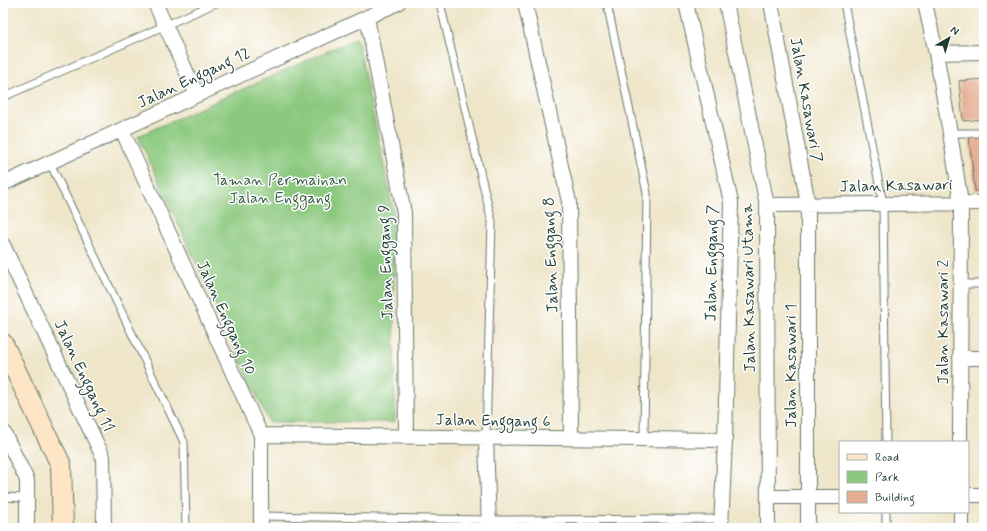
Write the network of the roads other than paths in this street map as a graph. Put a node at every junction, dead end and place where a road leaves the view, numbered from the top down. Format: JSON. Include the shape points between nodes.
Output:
{"nodes":[{"id":1,"x":155,"y":3,"type":"edge"},
{"id":2,"x":216,"y":3,"type":"edge"},
{"id":3,"x":398,"y":3,"type":"edge"},
{"id":4,"x":440,"y":3,"type":"edge"},
{"id":5,"x":525,"y":3,"type":"edge"},
{"id":6,"x":607,"y":3,"type":"edge"},
{"id":7,"x":686,"y":3,"type":"edge"},
{"id":8,"x":726,"y":3,"type":"edge"},
{"id":9,"x":771,"y":3,"type":"edge"},
{"id":10,"x":844,"y":3,"type":"edge"},
{"id":11,"x":925,"y":3,"type":"edge"},
{"id":12,"x":367,"y":18,"type":"junction"},
{"id":13,"x":166,"y":26,"type":"junction"},
{"id":14,"x":984,"y":52,"type":"edge"},
{"id":15,"x":936,"y":53,"type":"junction"},
{"id":16,"x":197,"y":95,"type":"junction"},
{"id":17,"x":3,"y":97,"type":"edge"},
{"id":18,"x":122,"y":130,"type":"junction"},
{"id":19,"x":950,"y":133,"type":"junction"},
{"id":20,"x":984,"y":133,"type":"edge"},
{"id":21,"x":50,"y":162,"type":"junction"},
{"id":22,"x":3,"y":184,"type":"edge"},
{"id":23,"x":960,"y":202,"type":"junction"},
{"id":24,"x":984,"y":203,"type":"edge"},
{"id":25,"x":808,"y":204,"type":"junction"},
{"id":26,"x":884,"y":204,"type":"junction"},
{"id":27,"x":767,"y":205,"type":"junction"},
{"id":28,"x":3,"y":245,"type":"edge"},
{"id":29,"x":960,"y":284,"type":"junction"},
{"id":30,"x":984,"y":284,"type":"edge"},
{"id":31,"x":3,"y":344,"type":"edge"},
{"id":32,"x":960,"y":358,"type":"junction"},
{"id":33,"x":984,"y":358,"type":"edge"},
{"id":34,"x":3,"y":431,"type":"edge"},
{"id":35,"x":261,"y":435,"type":"junction"},
{"id":36,"x":406,"y":437,"type":"junction"},
{"id":37,"x":486,"y":438,"type":"junction"},
{"id":38,"x":572,"y":438,"type":"junction"},
{"id":39,"x":644,"y":439,"type":"junction"},
{"id":40,"x":725,"y":440,"type":"junction"},
{"id":41,"x":886,"y":441,"type":"edge"},
{"id":42,"x":960,"y":441,"type":"edge"},
{"id":43,"x":984,"y":495,"type":"edge"},
{"id":44,"x":969,"y":496,"type":"edge"},
{"id":45,"x":3,"y":497,"type":"edge"},
{"id":46,"x":768,"y":497,"type":"junction"},
{"id":47,"x":808,"y":497,"type":"junction"},
{"id":48,"x":839,"y":497,"type":"edge"},
{"id":49,"x":27,"y":498,"type":"junction"},
{"id":50,"x":886,"y":513,"type":"edge"},
{"id":51,"x":961,"y":513,"type":"edge"},
{"id":52,"x":261,"y":522,"type":"edge"},
{"id":53,"x":488,"y":524,"type":"edge"},
{"id":54,"x":721,"y":524,"type":"edge"},
{"id":55,"x":27,"y":528,"type":"edge"},
{"id":56,"x":63,"y":528,"type":"edge"},
{"id":57,"x":104,"y":528,"type":"edge"},
{"id":58,"x":186,"y":528,"type":"edge"},
{"id":59,"x":768,"y":528,"type":"edge"},
{"id":60,"x":808,"y":528,"type":"edge"},
{"id":61,"x":886,"y":528,"type":"edge"},
{"id":62,"x":961,"y":528,"type":"edge"}],
"edges":[{"from":1,"to":13,"type":"street"},
{"from":2,"to":13,"type":"lane"},
{"from":3,"to":12,"type":"street","name":"Jalan Enggang 12"},
{"from":4,"to":37,"type":"lane","via":[[492,222]]},
{"from":5,"to":38,"type":"street","name":"Jalan Enggang 8","via":[[568,202]]},
{"from":6,"to":39,"type":"lane","via":[[647,193]]},
{"from":7,"to":40,"type":"street","name":"Jalan Enggang 7","via":[[731,202]]},
{"from":8,"to":27,"type":"street","name":"Jalan Kasawari Utama"},
{"from":9,"to":25,"type":"street","name":"Jalan Kasawari 7"},
{"from":10,"to":26,"type":"lane"},
{"from":11,"to":15,"type":"street","name":"Jalan Kasawari 2"},
{"from":12,"to":16,"type":"street","name":"Jalan Enggang 12"},
{"from":12,"to":36,"type":"street","name":"Jalan Enggang 9","via":[[404,213]]},
{"from":13,"to":16,"type":"street"},
{"from":13,"to":17,"type":"lane"},
{"from":14,"to":15,"type":"street"},
{"from":15,"to":19,"type":"street","name":"Jalan Kasawari 2"},
{"from":16,"to":18,"type":"street","name":"Jalan Enggang 12"},
{"from":18,"to":21,"type":"street","name":"Jalan Enggang 12"},
{"from":18,"to":35,"type":"street","name":"Jalan Enggang 10"},
{"from":19,"to":20,"type":"lane"},
{"from":19,"to":23,"type":"street","name":"Jalan Kasawari 2"},
{"from":21,"to":22,"type":"street","name":"Jalan Enggang 12"},
{"from":21,"to":58,"type":"lane","via":[[184,442]]},
{"from":23,"to":24,"type":"street","name":"Jalan Kasawari"},
{"from":23,"to":26,"type":"street","name":"Jalan Kasawari"},
{"from":23,"to":29,"type":"street","name":"Jalan Kasawari 2"},
{"from":25,"to":26,"type":"street","name":"Jalan Kasawari"},
{"from":25,"to":27,"type":"street","name":"Jalan Kasawari"},
{"from":25,"to":47,"type":"street","name":"Jalan Kasawari 1"},
{"from":26,"to":41,"type":"lane"},
{"from":27,"to":46,"type":"street","name":"Jalan Kasawari Utama"},
{"from":28,"to":57,"type":"street","name":"Jalan Enggang 11","via":[[103,457]]},
{"from":29,"to":30,"type":"lane"},
{"from":29,"to":32,"type":"street","name":"Jalan Kasawari 2"},
{"from":31,"to":56,"type":"street","via":[[61,465]]},
{"from":32,"to":33,"type":"street"},
{"from":32,"to":42,"type":"street","name":"Jalan Kasawari 2"},
{"from":34,"to":49,"type":"street","via":[[27,480]]},
{"from":35,"to":36,"type":"street","name":"Jalan Enggang 6"},
{"from":35,"to":52,"type":"street","name":"Jalan Enggang 10"},
{"from":36,"to":37,"type":"street","name":"Jalan Enggang 6"},
{"from":37,"to":38,"type":"street","name":"Jalan Enggang 6"},
{"from":37,"to":53,"type":"street"},
{"from":38,"to":39,"type":"street","name":"Jalan Enggang 6"},
{"from":39,"to":40,"type":"street","name":"Jalan Enggang 6"},
{"from":40,"to":54,"type":"street","name":"Jalan Enggang 7"},
{"from":43,"to":44,"type":"street"},
{"from":45,"to":49,"type":"lane"},
{"from":46,"to":47,"type":"street"},
{"from":46,"to":59,"type":"street","name":"Jalan Kasawari Utama"},
{"from":47,"to":48,"type":"street"},
{"from":47,"to":60,"type":"street","name":"Jalan Kasawari 1"},
{"from":49,"to":55,"type":"street"},
{"from":50,"to":61,"type":"lane"},
{"from":51,"to":62,"type":"street"},
{"from":52,"to":53,"type":"lane"},
{"from":53,"to":54,"type":"lane"}]}
